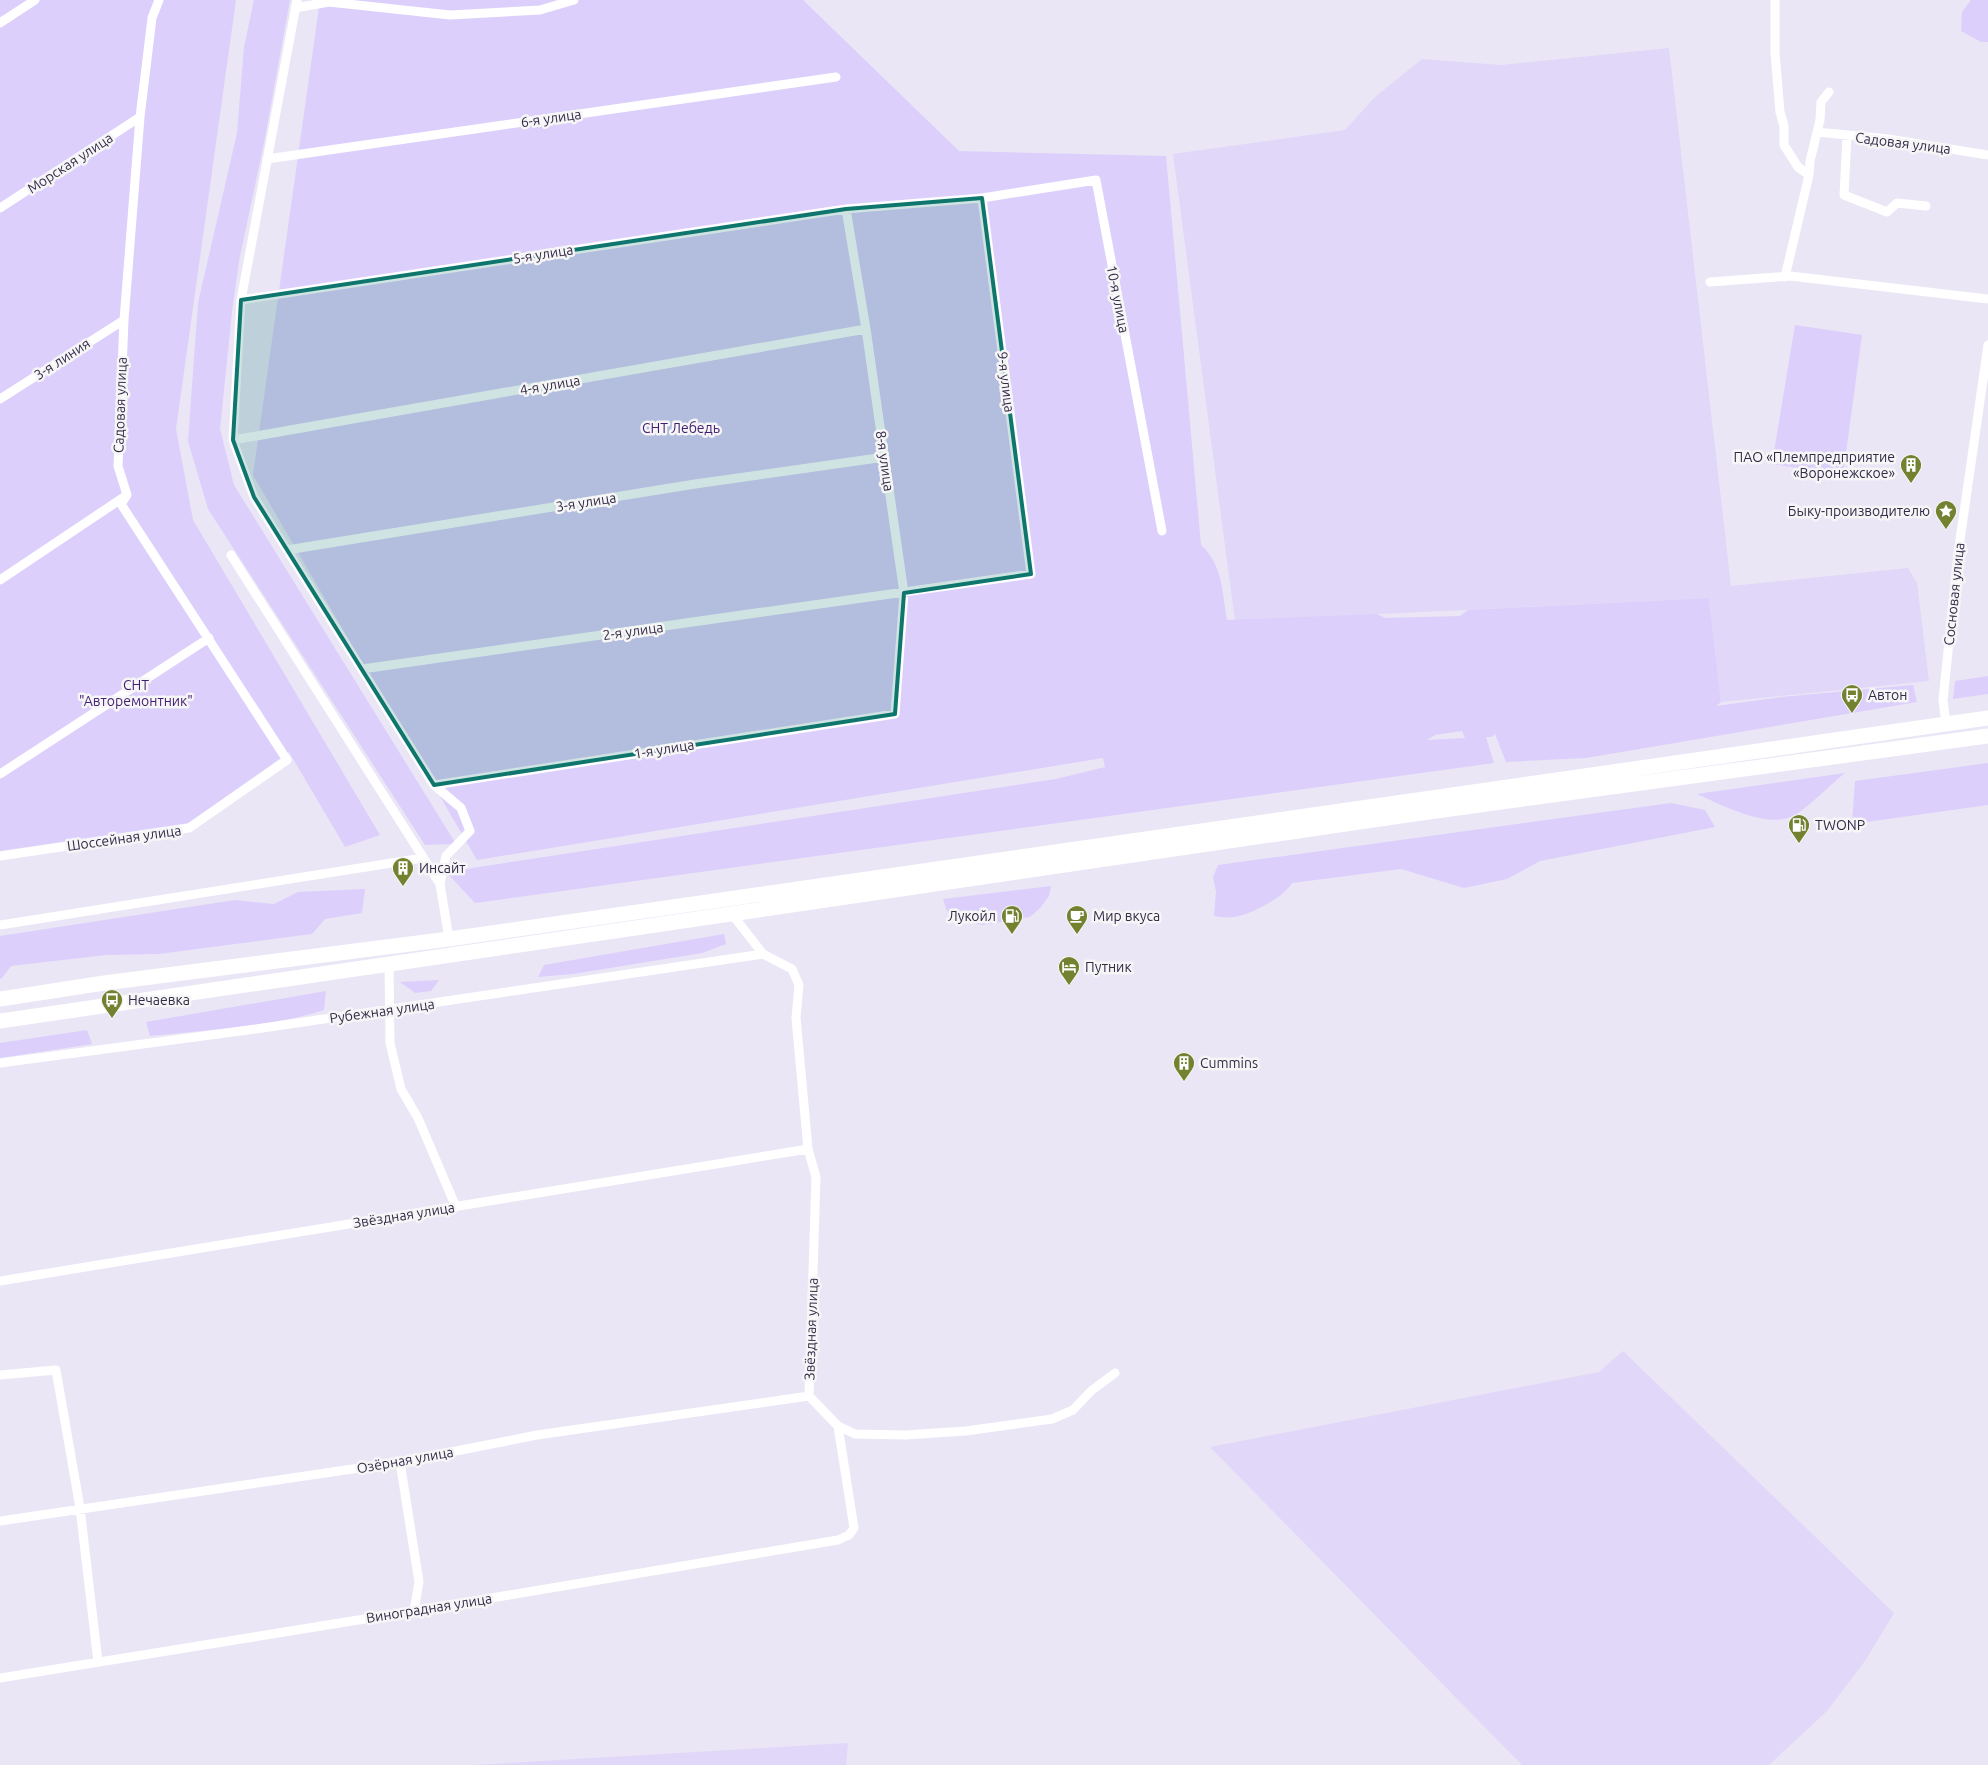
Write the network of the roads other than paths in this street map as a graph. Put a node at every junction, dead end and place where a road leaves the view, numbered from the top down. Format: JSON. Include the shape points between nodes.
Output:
{"nodes":[{"id":1,"x":35,"y":0,"type":"edge"},
{"id":2,"x":159,"y":0,"type":"edge"},
{"id":3,"x":574,"y":0,"type":"edge"},
{"id":4,"x":1775,"y":0,"type":"edge"},
{"id":5,"x":296,"y":4,"type":"edge"},
{"id":6,"x":0,"y":23,"type":"edge"},
{"id":7,"x":836,"y":77,"type":"dead end"},
{"id":8,"x":1829,"y":92,"type":"dead end"},
{"id":9,"x":140,"y":117,"type":"junction"},
{"id":10,"x":1817,"y":132,"type":"junction"},
{"id":11,"x":1848,"y":136,"type":"junction"},
{"id":12,"x":1988,"y":155,"type":"edge"},
{"id":13,"x":267,"y":158,"type":"junction"},
{"id":14,"x":1809,"y":175,"type":"junction"},
{"id":15,"x":982,"y":198,"type":"junction"},
{"id":16,"x":1926,"y":206,"type":"dead end"},
{"id":17,"x":0,"y":208,"type":"edge"},
{"id":18,"x":846,"y":209,"type":"junction"},
{"id":19,"x":1785,"y":276,"type":"junction"},
{"id":20,"x":1710,"y":282,"type":"dead end"},
{"id":21,"x":1988,"y":299,"type":"edge"},
{"id":22,"x":240,"y":300,"type":"junction"},
{"id":23,"x":124,"y":320,"type":"junction"},
{"id":24,"x":866,"y":329,"type":"junction"},
{"id":25,"x":1988,"y":345,"type":"edge"},
{"id":26,"x":0,"y":399,"type":"edge"},
{"id":27,"x":233,"y":440,"type":"junction"},
{"id":28,"x":885,"y":458,"type":"junction"},
{"id":29,"x":127,"y":495,"type":"junction"},
{"id":30,"x":1162,"y":531,"type":"dead end"},
{"id":31,"x":287,"y":550,"type":"junction"},
{"id":32,"x":231,"y":555,"type":"dead end"},
{"id":33,"x":0,"y":580,"type":"edge"},
{"id":34,"x":904,"y":593,"type":"junction"},
{"id":35,"x":208,"y":638,"type":"junction"},
{"id":36,"x":362,"y":669,"type":"junction"},
{"id":37,"x":895,"y":714,"type":"joint"},
{"id":38,"x":1988,"y":718,"type":"edge"},
{"id":39,"x":1946,"y":724,"type":"junction"},
{"id":40,"x":1988,"y":736,"type":"edge"},
{"id":41,"x":287,"y":760,"type":"joint"},
{"id":42,"x":0,"y":774,"type":"edge"},
{"id":43,"x":434,"y":785,"type":"junction"},
{"id":44,"x":1249,"y":824,"type":"junction"},
{"id":45,"x":1042,"y":854,"type":"junction"},
{"id":46,"x":1131,"y":855,"type":"junction"},
{"id":47,"x":0,"y":856,"type":"edge"},
{"id":48,"x":423,"y":858,"type":"junction"},
{"id":49,"x":440,"y":884,"type":"junction"},
{"id":50,"x":923,"y":886,"type":"junction"},
{"id":51,"x":732,"y":914,"type":"junction"},
{"id":52,"x":0,"y":925,"type":"edge"},
{"id":53,"x":449,"y":938,"type":"junction"},
{"id":54,"x":763,"y":954,"type":"junction"},
{"id":55,"x":389,"y":964,"type":"junction"},
{"id":56,"x":0,"y":999,"type":"edge"},
{"id":57,"x":389,"y":1010,"type":"junction"},
{"id":58,"x":0,"y":1021,"type":"edge"},
{"id":59,"x":0,"y":1063,"type":"edge"},
{"id":60,"x":808,"y":1149,"type":"junction"},
{"id":61,"x":456,"y":1207,"type":"junction"},
{"id":62,"x":0,"y":1280,"type":"edge"},
{"id":63,"x":1115,"y":1372,"type":"dead end"},
{"id":64,"x":0,"y":1375,"type":"edge"},
{"id":65,"x":809,"y":1396,"type":"junction"},
{"id":66,"x":838,"y":1426,"type":"junction"},
{"id":67,"x":400,"y":1462,"type":"junction"},
{"id":68,"x":80,"y":1508,"type":"junction"},
{"id":69,"x":0,"y":1521,"type":"edge"},
{"id":70,"x":414,"y":1611,"type":"junction"},
{"id":71,"x":98,"y":1662,"type":"junction"},
{"id":72,"x":0,"y":1678,"type":"edge"}],
"edges":[{"from":1,"to":6,"type":"street"},
{"from":2,"to":9,"type":"street","name":"Садовая улица","via":[[152,18]]},
{"from":3,"to":5,"type":"street","via":[[540,10],[450,15],[329,2]]},
{"from":4,"to":14,"type":"street","via":[[1775,53],[1784,145],[1798,167]]},
{"from":5,"to":13,"type":"street"},
{"from":7,"to":13,"type":"street","name":"6-я улица"},
{"from":8,"to":10,"type":"street","via":[[1821,102]]},
{"from":9,"to":17,"type":"street","name":"Морская улица"},
{"from":9,"to":23,"type":"street","name":"Садовая улица"},
{"from":10,"to":11,"type":"street","name":"Садовая улица"},
{"from":10,"to":14,"type":"street"},
{"from":11,"to":12,"type":"street","name":"Садовая улица"},
{"from":11,"to":16,"type":"street","via":[[1844,195],[1887,212],[1897,203]]},
{"from":13,"to":22,"type":"street"},
{"from":14,"to":19,"type":"street"},
{"from":15,"to":18,"type":"street"},
{"from":15,"to":30,"type":"street","name":"10-я улица","via":[[1096,180]]},
{"from":15,"to":34,"type":"street","name":"9-я улица","via":[[1031,574]]},
{"from":18,"to":22,"type":"street","name":"5-я улица"},
{"from":18,"to":24,"type":"street","name":"8-я улица"},
{"from":19,"to":20,"type":"street"},
{"from":19,"to":21,"type":"street"},
{"from":22,"to":27,"type":"street"},
{"from":23,"to":26,"type":"street","name":"3-я линия"},
{"from":23,"to":29,"type":"street","name":"Садовая улица","via":[[118,466]]},
{"from":24,"to":27,"type":"street","name":"4-я улица"},
{"from":24,"to":28,"type":"street","name":"8-я улица"},
{"from":25,"to":39,"type":"street","name":"Сосновая улица","via":[[1958,554],[1943,700]]},
{"from":27,"to":31,"type":"street","via":[[254,497]]},
{"from":28,"to":31,"type":"street","name":"3-я улица","via":[[685,486]]},
{"from":28,"to":34,"type":"street","name":"8-я улица"},
{"from":29,"to":33,"type":"street"},
{"from":29,"to":35,"type":"street","name":"Садовая улица","via":[[121,504]]},
{"from":31,"to":36,"type":"street"},
{"from":32,"to":48,"type":"street"},
{"from":34,"to":36,"type":"street","name":"2-я улица"},
{"from":34,"to":37,"type":"street","name":"8-я улица"},
{"from":35,"to":41,"type":"street","name":"Садовая улица"},
{"from":35,"to":42,"type":"street"},
{"from":36,"to":43,"type":"street"},
{"from":37,"to":43,"type":"street","name":"1-я улица"},
{"from":38,"to":39,"type":"highway"},
{"from":39,"to":44,"type":"highway"},
{"from":40,"to":46,"type":"highway"},
{"from":41,"to":47,"type":"street","name":"Шоссейная улица","via":[[189,828]]},
{"from":43,"to":49,"type":"street","via":[[461,808],[470,831],[446,856]]},
{"from":44,"to":45,"type":"highway"},
{"from":44,"to":46,"type":"highway","via":[[1252,826],[1250,829],[1151,846]]},
{"from":45,"to":50,"type":"highway","via":[[1016,862],[926,874],[918,879]]},
{"from":45,"to":53,"type":"highway"},
{"from":46,"to":50,"type":"highway"},
{"from":48,"to":49,"type":"street"},
{"from":48,"to":52,"type":"street"},
{"from":49,"to":53,"type":"street"},
{"from":50,"to":51,"type":"highway"},
{"from":51,"to":54,"type":"street","name":"Звёздная улица"},
{"from":51,"to":55,"type":"highway"},
{"from":53,"to":56,"type":"highway"},
{"from":54,"to":57,"type":"street","name":"Рубежная улица"},
{"from":54,"to":60,"type":"street","name":"Звёздная улица","via":[[792,969],[800,985],[796,1018]]},
{"from":55,"to":57,"type":"street"},
{"from":55,"to":58,"type":"highway"},
{"from":57,"to":59,"type":"street","name":"Рубежная улица"},
{"from":57,"to":61,"type":"street","via":[[390,1043],[401,1089],[418,1118]]},
{"from":60,"to":61,"type":"street","name":"Звёздная улица"},
{"from":60,"to":65,"type":"street","name":"Звёздная улица","via":[[816,1177]]},
{"from":61,"to":62,"type":"street","name":"Звёздная улица"},
{"from":63,"to":66,"type":"street","via":[[1073,1410],[1052,1419],[913,1435],[855,1434]]},
{"from":64,"to":68,"type":"street","via":[[56,1370]]},
{"from":65,"to":66,"type":"street","name":"Звёздная улица"},
{"from":65,"to":67,"type":"street","name":"Озёрная улица","via":[[537,1435]]},
{"from":66,"to":70,"type":"street","name":"Виноградная улица","via":[[854,1528],[849,1535],[838,1540]]},
{"from":67,"to":68,"type":"street","name":"Озёрная улица"},
{"from":67,"to":70,"type":"street","via":[[419,1582]]},
{"from":68,"to":69,"type":"street","name":"Озёрная улица"},
{"from":68,"to":71,"type":"street"},
{"from":70,"to":71,"type":"street","name":"Виноградная улица"},
{"from":71,"to":72,"type":"street","name":"Виноградная улица"}]}
